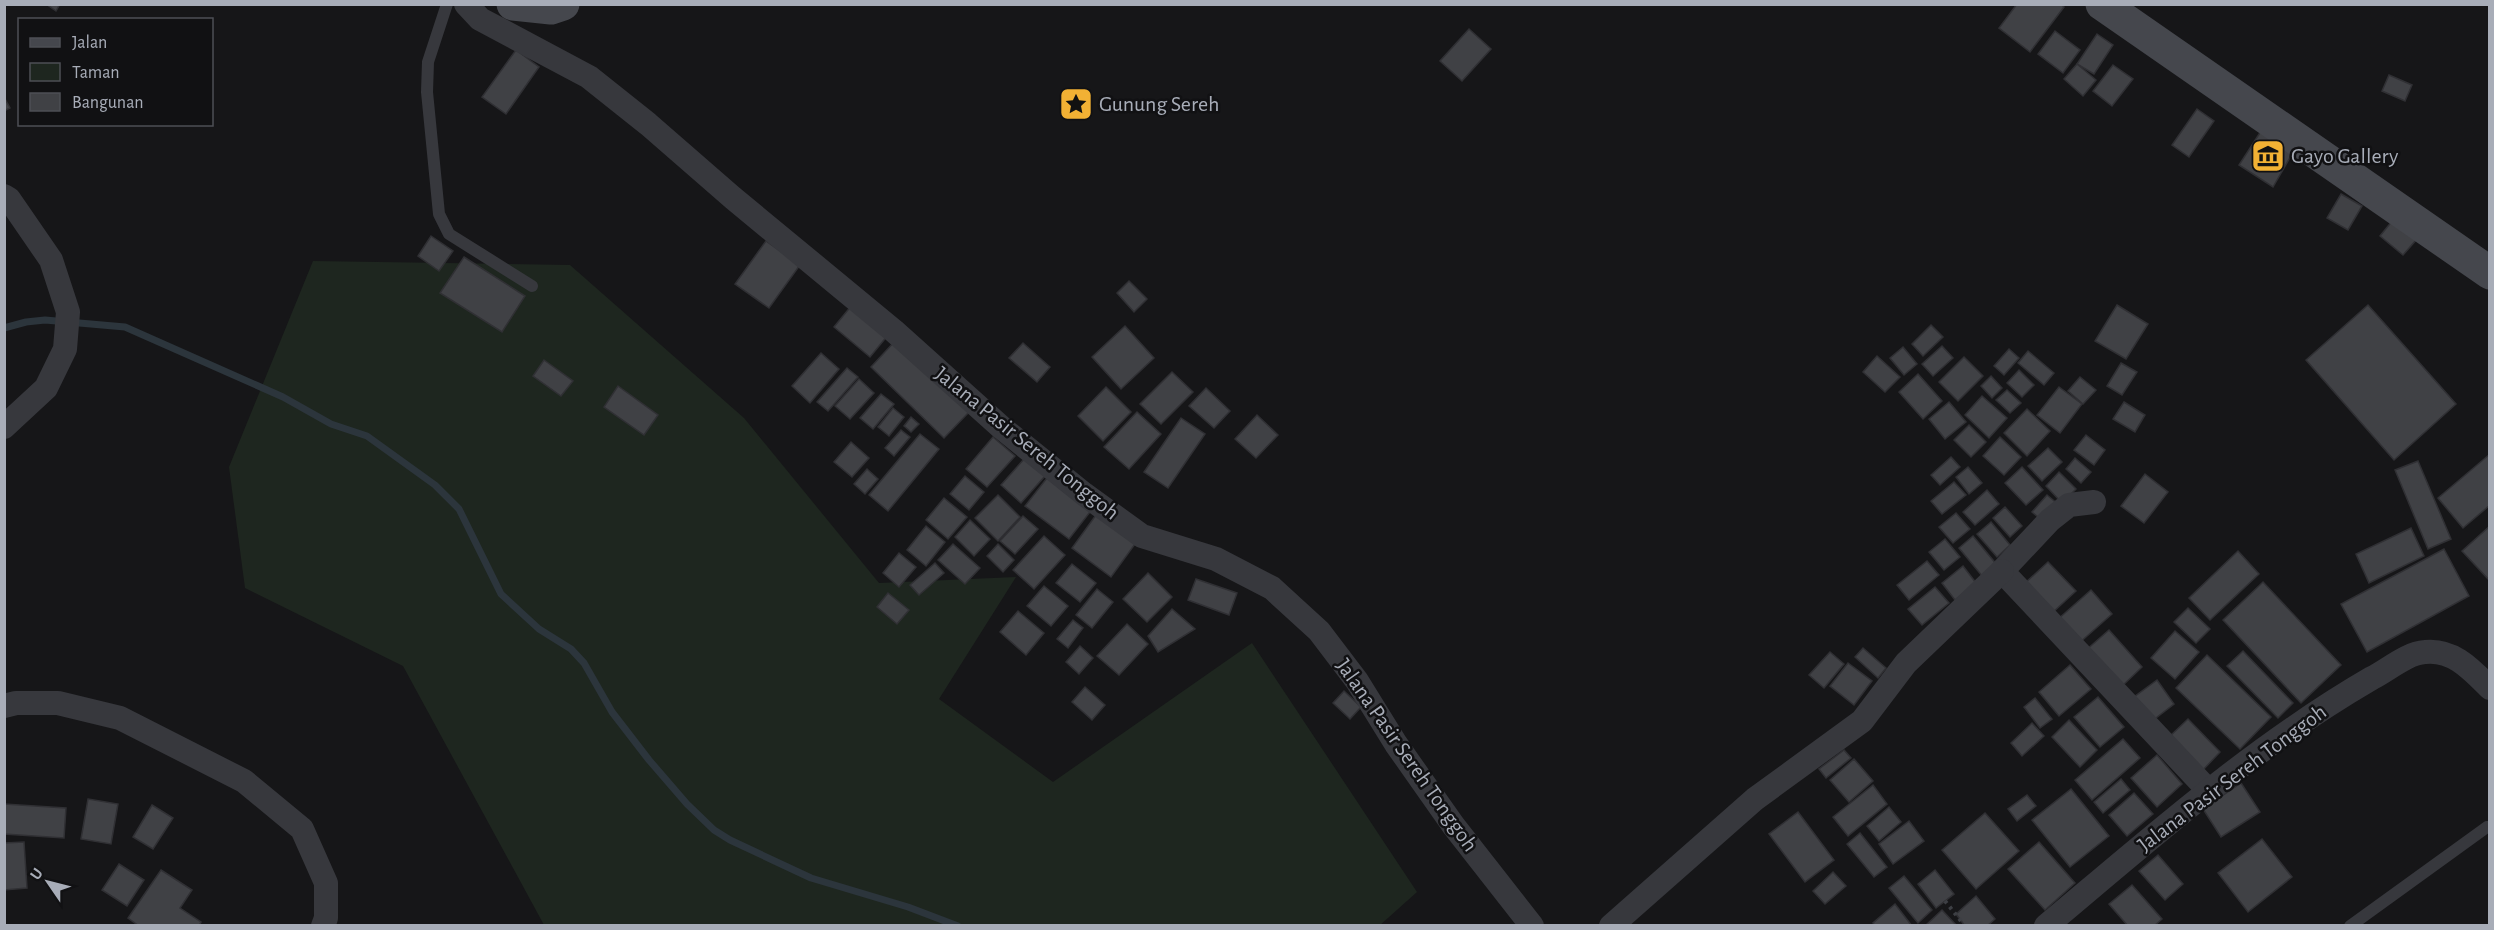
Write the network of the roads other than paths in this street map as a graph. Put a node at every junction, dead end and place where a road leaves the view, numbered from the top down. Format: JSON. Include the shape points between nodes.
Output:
{"nodes":[{"id":1,"x":447,"y":4,"type":"edge"},
{"id":2,"x":466,"y":4,"type":"edge"},
{"id":3,"x":513,"y":4,"type":"edge"},
{"id":4,"x":563,"y":4,"type":"edge"},
{"id":5,"x":2102,"y":4,"type":"edge"},
{"id":6,"x":4,"y":196,"type":"edge"},
{"id":7,"x":2490,"y":273,"type":"edge"},
{"id":8,"x":532,"y":286,"type":"dead end"},
{"id":9,"x":4,"y":427,"type":"edge"},
{"id":10,"x":2094,"y":502,"type":"dead end"},
{"id":11,"x":2002,"y":571,"type":"junction"},
{"id":12,"x":2490,"y":688,"type":"edge"},
{"id":13,"x":4,"y":705,"type":"edge"},
{"id":14,"x":2208,"y":790,"type":"junction"},
{"id":15,"x":2487,"y":827,"type":"dead end"},
{"id":16,"x":323,"y":926,"type":"edge"},
{"id":17,"x":1532,"y":926,"type":"edge"},
{"id":18,"x":1611,"y":926,"type":"edge"},
{"id":19,"x":2046,"y":926,"type":"edge"},
{"id":20,"x":2350,"y":926,"type":"edge"}],
"edges":[{"from":1,"to":8,"type":"lane","via":[[428,62],[427,92],[439,214],[449,234]]},
{"from":2,"to":17,"type":"street","name":"Jalana Pasir Sereh Tonggoh","via":[[480,19],[598,83],[1084,494],[1142,536],[1215,559],[1272,588],[1325,639],[1452,825]]},
{"from":3,"to":4,"type":"main road","via":[[551,8]]},
{"from":5,"to":7,"type":"main road"},
{"from":6,"to":9,"type":"street","via":[[51,260],[68,312],[65,349],[46,388]]},
{"from":10,"to":11,"type":"street","via":[[2069,505]]},
{"from":11,"to":14,"type":"street"},
{"from":11,"to":18,"type":"street","via":[[1906,663],[1862,721],[1755,800]]},
{"from":12,"to":14,"type":"street","name":"Jalana Pasir Sereh Tonggoh","via":[[2469,667],[2449,655],[2417,653],[2315,712]]},
{"from":13,"to":16,"type":"street","via":[[58,703],[120,718],[244,781],[302,830],[326,883]]},
{"from":14,"to":19,"type":"street","name":"Jalana Pasir Sereh Tonggoh"},
{"from":15,"to":20,"type":"lane"}]}
